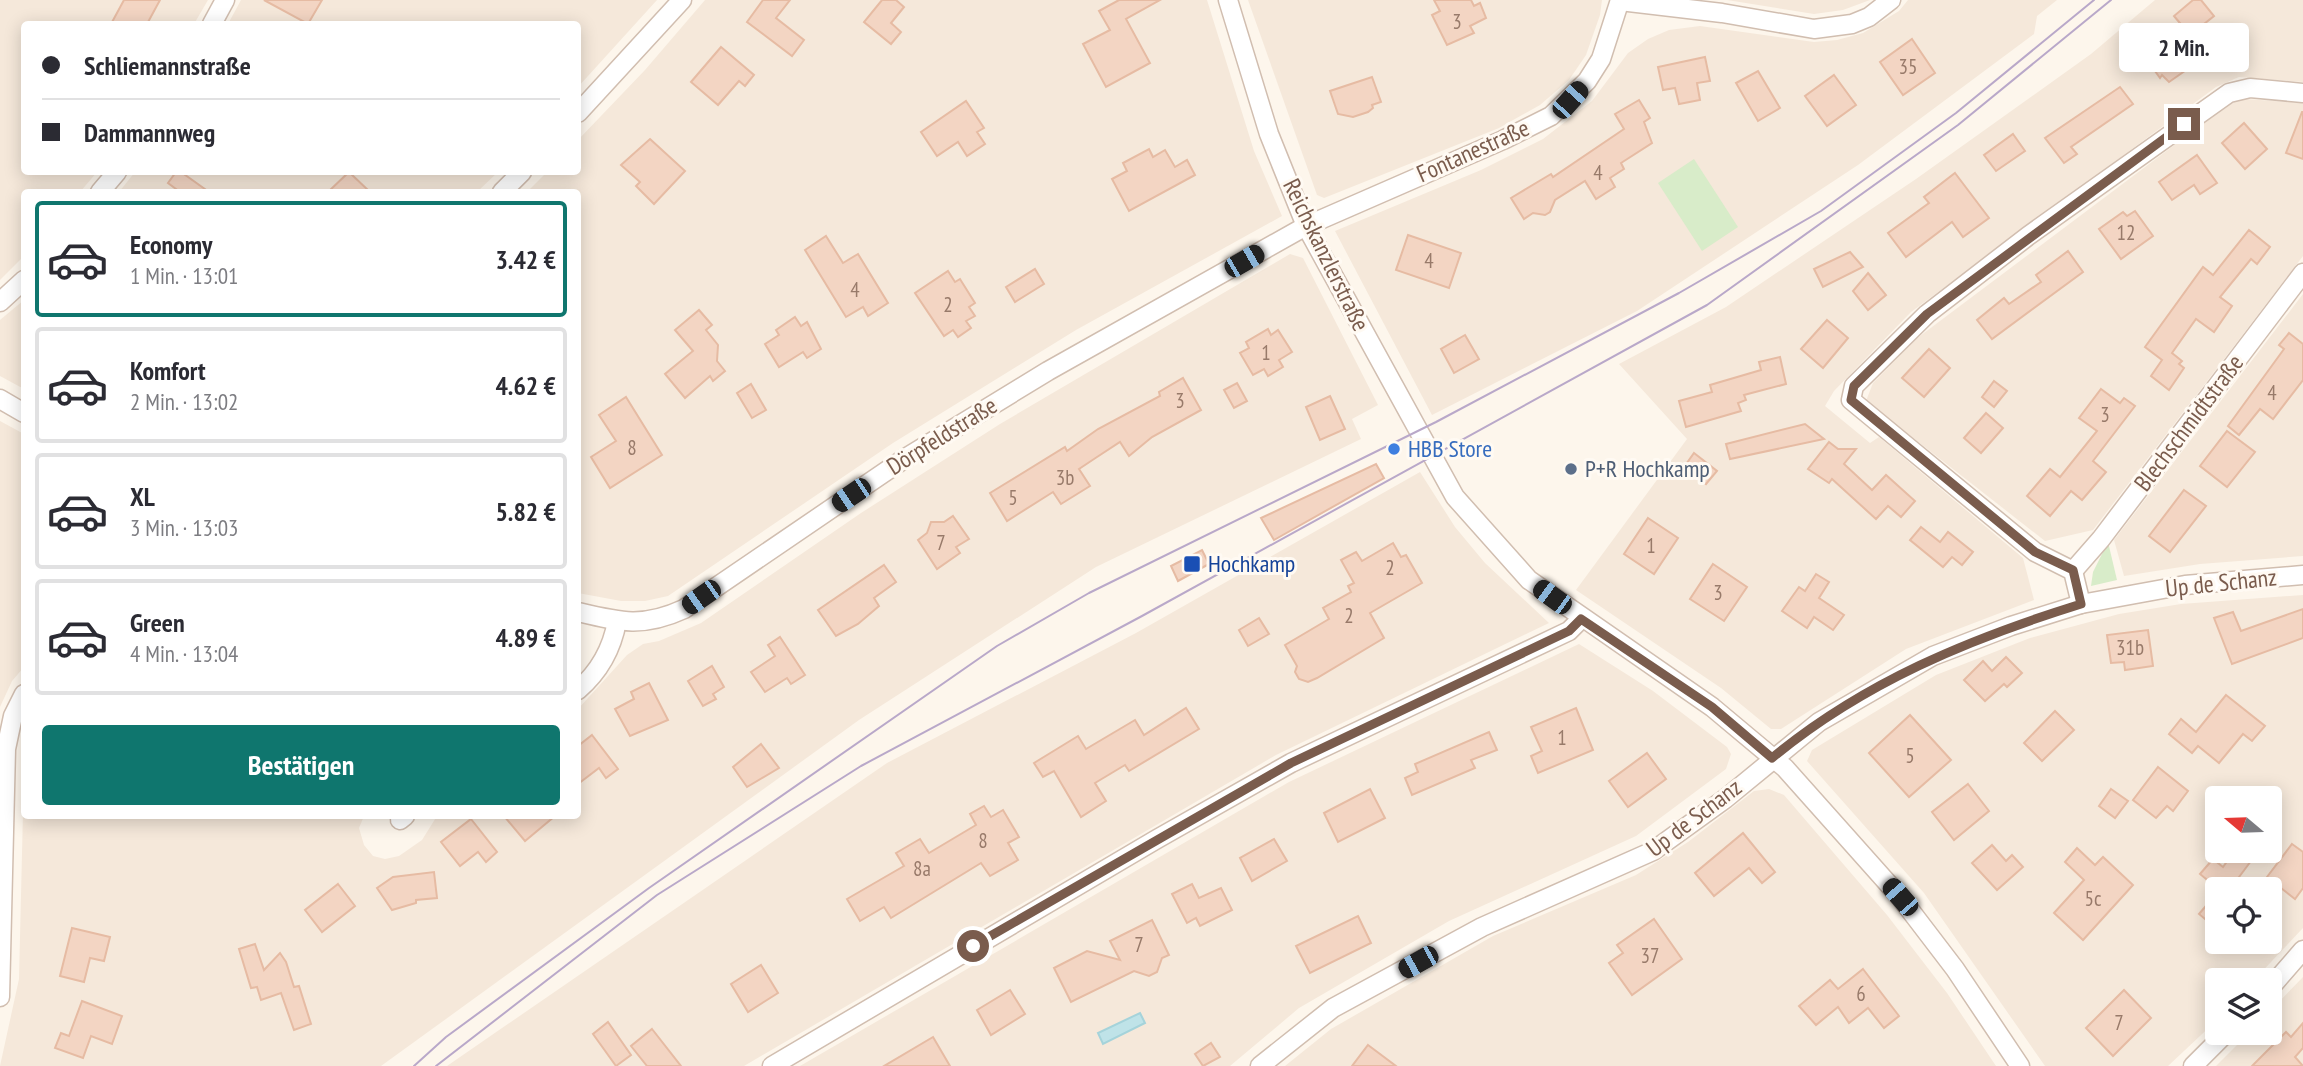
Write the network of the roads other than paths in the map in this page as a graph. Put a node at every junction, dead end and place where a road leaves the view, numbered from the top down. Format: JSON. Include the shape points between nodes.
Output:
{"nodes":[{"id":1,"x":225,"y":0,"type":"edge"},
{"id":2,"x":682,"y":0,"type":"edge"},
{"id":3,"x":1228,"y":0,"type":"edge"},
{"id":4,"x":1891,"y":0,"type":"edge"},
{"id":5,"x":1620,"y":1,"type":"edge"},
{"id":6,"x":214,"y":21,"type":"edge"},
{"id":7,"x":2303,"y":93,"type":"edge"},
{"id":8,"x":581,"y":110,"type":"edge"},
{"id":9,"x":114,"y":175,"type":"edge"},
{"id":10,"x":519,"y":175,"type":"edge"},
{"id":11,"x":103,"y":189,"type":"edge"},
{"id":12,"x":505,"y":189,"type":"edge"},
{"id":13,"x":1306,"y":226,"type":"junction"},
{"id":14,"x":2303,"y":273,"type":"edge"},
{"id":15,"x":21,"y":283,"type":"edge"},
{"id":16,"x":0,"y":302,"type":"edge"},
{"id":17,"x":0,"y":399,"type":"edge"},
{"id":18,"x":21,"y":410,"type":"edge"},
{"id":19,"x":2073,"y":570,"type":"junction"},
{"id":20,"x":2303,"y":575,"type":"edge"},
{"id":21,"x":2081,"y":604,"type":"junction"},
{"id":22,"x":581,"y":613,"type":"edge"},
{"id":23,"x":1581,"y":619,"type":"junction"},
{"id":24,"x":617,"y":621,"type":"junction"},
{"id":25,"x":581,"y":687,"type":"edge"},
{"id":26,"x":21,"y":700,"type":"edge"},
{"id":27,"x":1772,"y":758,"type":"junction"},
{"id":28,"x":2303,"y":950,"type":"edge"},
{"id":29,"x":2282,"y":974,"type":"edge"},
{"id":30,"x":0,"y":997,"type":"edge"},
{"id":31,"x":2214,"y":1045,"type":"edge"},
{"id":32,"x":772,"y":1066,"type":"edge"},
{"id":33,"x":1260,"y":1066,"type":"edge"},
{"id":34,"x":2020,"y":1066,"type":"edge"},
{"id":35,"x":2193,"y":1066,"type":"edge"}],
"edges":[{"from":1,"to":6,"type":"street"},
{"from":2,"to":8,"type":"street"},
{"from":3,"to":13,"type":"street","name":"Reichskanzlerstraße","via":[[1269,134]]},
{"from":4,"to":5,"type":"street","via":[[1852,24],[1814,29]]},
{"from":5,"to":13,"type":"street","name":"Fontanestraße","via":[[1601,59],[1587,81],[1550,116]]},
{"from":7,"to":19,"type":"street","via":[[2250,88],[2229,93],[1927,314],[1854,386],[1851,400],[2035,552]]},
{"from":9,"to":11,"type":"street"},
{"from":10,"to":12,"type":"street"},
{"from":13,"to":23,"type":"street","name":"Reichskanzlerstraße","via":[[1455,497],[1529,579]]},
{"from":13,"to":24,"type":"street","name":"Dörpfeldstraße","via":[[918,450],[684,609],[642,623]]},
{"from":14,"to":19,"type":"street","name":"Blechschmidtstraße"},
{"from":15,"to":16,"type":"street"},
{"from":17,"to":18,"type":"street"},
{"from":19,"to":21,"type":"street"},
{"from":20,"to":21,"type":"street","name":"Up de Schanz","via":[[2185,585]]},
{"from":21,"to":27,"type":"street","name":"Up de Schanz","via":[[1933,656],[1855,699]]},
{"from":22,"to":24,"type":"street","name":"Dörpfeldstraße"},
{"from":23,"to":27,"type":"street","name":"Reichskanzlerstraße","via":[[1712,707]]},
{"from":23,"to":32,"type":"street","via":[[1569,631],[1279,770]]},
{"from":24,"to":25,"type":"street","via":[[605,659]]},
{"from":26,"to":30,"type":"street","via":[[6,749]]},
{"from":27,"to":33,"type":"street","name":"Up de Schanz","via":[[1653,851],[1471,933],[1333,1009]]},
{"from":27,"to":34,"type":"street","name":"Reichskanzlerstraße","via":[[1900,897]]},
{"from":28,"to":29,"type":"street"},
{"from":31,"to":35,"type":"street"}]}
